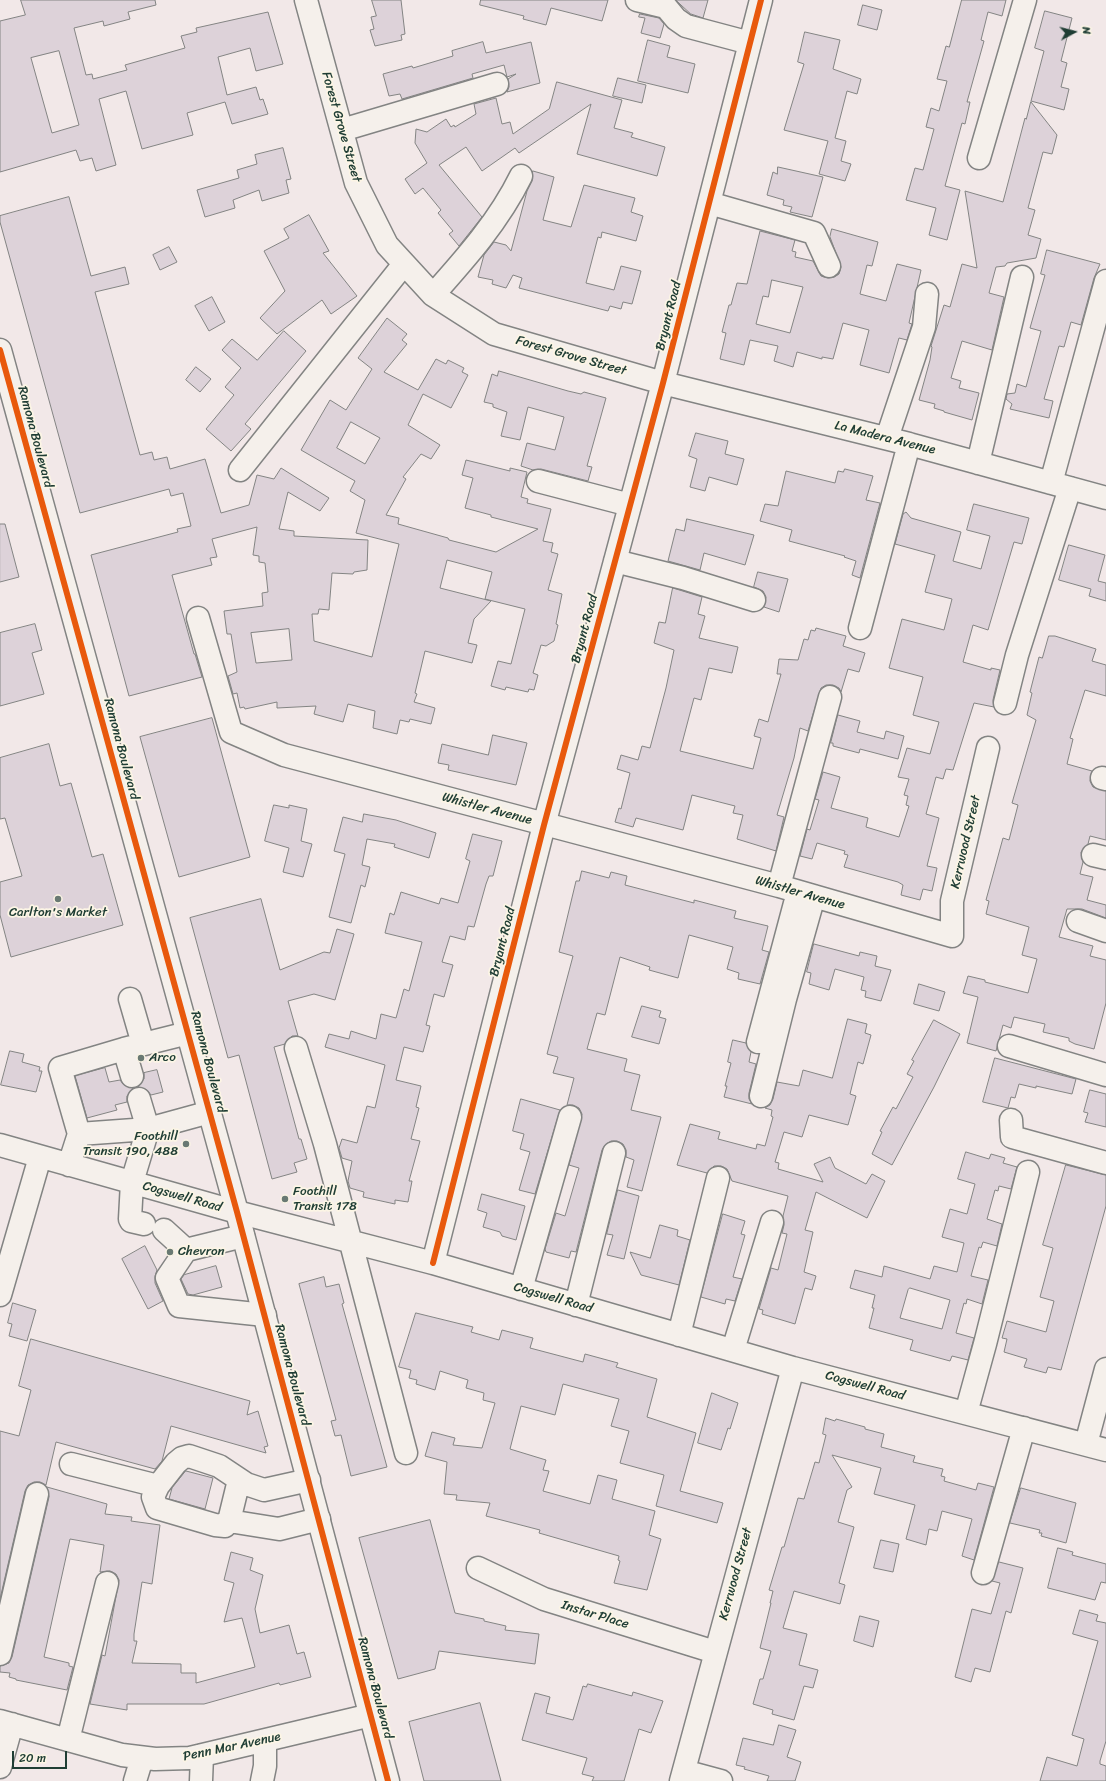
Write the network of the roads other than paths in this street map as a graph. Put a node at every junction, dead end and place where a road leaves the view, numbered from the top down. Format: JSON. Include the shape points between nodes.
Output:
{"nodes":[{"id":1,"x":306,"y":0,"type":"edge"},
{"id":2,"x":637,"y":0,"type":"edge"},
{"id":3,"x":761,"y":0,"type":"edge"},
{"id":4,"x":1025,"y":0,"type":"edge"},
{"id":5,"x":750,"y":43,"type":"junction"},
{"id":6,"x":497,"y":84,"type":"dead end"},
{"id":7,"x":342,"y":130,"type":"junction"},
{"id":8,"x":979,"y":158,"type":"dead end"},
{"id":9,"x":522,"y":176,"type":"dead end"},
{"id":10,"x":709,"y":203,"type":"junction"},
{"id":11,"x":404,"y":264,"type":"junction"},
{"id":12,"x":829,"y":266,"type":"dead end"},
{"id":13,"x":1022,"y":278,"type":"dead end"},
{"id":14,"x":1106,"y":281,"type":"edge"},
{"id":15,"x":927,"y":294,"type":"dead end"},
{"id":16,"x":433,"y":295,"type":"junction"},
{"id":17,"x":0,"y":350,"type":"edge"},
{"id":18,"x":663,"y":382,"type":"junction"},
{"id":19,"x":887,"y":438,"type":"junction"},
{"id":20,"x":909,"y":444,"type":"junction"},
{"id":21,"x":978,"y":463,"type":"junction"},
{"id":22,"x":240,"y":470,"type":"dead end"},
{"id":23,"x":538,"y":481,"type":"dead end"},
{"id":24,"x":1060,"y":485,"type":"junction"},
{"id":25,"x":1106,"y":498,"type":"edge"},
{"id":26,"x":630,"y":505,"type":"junction"},
{"id":27,"x":615,"y":561,"type":"junction"},
{"id":28,"x":754,"y":600,"type":"dead end"},
{"id":29,"x":198,"y":618,"type":"dead end"},
{"id":30,"x":860,"y":628,"type":"dead end"},
{"id":31,"x":830,"y":697,"type":"dead end"},
{"id":32,"x":1005,"y":703,"type":"dead end"},
{"id":33,"x":988,"y":748,"type":"dead end"},
{"id":34,"x":544,"y":824,"type":"junction"},
{"id":35,"x":797,"y":891,"type":"junction"},
{"id":36,"x":1078,"y":921,"type":"dead end"},
{"id":37,"x":1106,"y":931,"type":"edge"},
{"id":38,"x":952,"y":936,"type":"joint"},
{"id":39,"x":130,"y":999,"type":"dead end"},
{"id":40,"x":188,"y":1032,"type":"junction"},
{"id":41,"x":758,"y":1042,"type":"dead end"},
{"id":42,"x":1009,"y":1046,"type":"dead end"},
{"id":43,"x":134,"y":1047,"type":"junction"},
{"id":44,"x":296,"y":1048,"type":"dead end"},
{"id":45,"x":1106,"y":1075,"type":"edge"},
{"id":46,"x":132,"y":1076,"type":"dead end"},
{"id":47,"x":761,"y":1096,"type":"dead end"},
{"id":48,"x":139,"y":1098,"type":"dead end"},
{"id":49,"x":210,"y":1112,"type":"junction"},
{"id":50,"x":570,"y":1117,"type":"dead end"},
{"id":51,"x":1011,"y":1120,"type":"dead end"},
{"id":52,"x":148,"y":1129,"type":"junction"},
{"id":53,"x":79,"y":1134,"type":"junction"},
{"id":54,"x":0,"y":1145,"type":"edge"},
{"id":55,"x":614,"y":1153,"type":"dead end"},
{"id":56,"x":40,"y":1156,"type":"junction"},
{"id":57,"x":1106,"y":1163,"type":"edge"},
{"id":58,"x":69,"y":1165,"type":"junction"},
{"id":59,"x":1028,"y":1172,"type":"dead end"},
{"id":60,"x":718,"y":1178,"type":"dead end"},
{"id":61,"x":132,"y":1182,"type":"junction"},
{"id":62,"x":237,"y":1212,"type":"junction"},
{"id":63,"x":772,"y":1222,"type":"dead end"},
{"id":64,"x":243,"y":1236,"type":"junction"},
{"id":65,"x":349,"y":1241,"type":"junction"},
{"id":66,"x":186,"y":1250,"type":"junction"},
{"id":67,"x":433,"y":1263,"type":"junction"},
{"id":68,"x":521,"y":1289,"type":"junction"},
{"id":69,"x":0,"y":1295,"type":"edge"},
{"id":70,"x":576,"y":1305,"type":"junction"},
{"id":71,"x":265,"y":1315,"type":"junction"},
{"id":72,"x":680,"y":1335,"type":"junction"},
{"id":73,"x":732,"y":1350,"type":"junction"},
{"id":74,"x":793,"y":1368,"type":"junction"},
{"id":75,"x":1106,"y":1369,"type":"edge"},
{"id":76,"x":966,"y":1413,"type":"junction"},
{"id":77,"x":1024,"y":1428,"type":"junction"},
{"id":78,"x":1096,"y":1447,"type":"edge"},
{"id":79,"x":406,"y":1453,"type":"dead end"},
{"id":80,"x":71,"y":1464,"type":"dead end"},
{"id":81,"x":240,"y":1480,"type":"junction"},
{"id":82,"x":308,"y":1480,"type":"junction"},
{"id":83,"x":158,"y":1486,"type":"junction"},
{"id":84,"x":37,"y":1494,"type":"dead end"},
{"id":85,"x":318,"y":1519,"type":"junction"},
{"id":86,"x":229,"y":1521,"type":"junction"},
{"id":87,"x":478,"y":1568,"type":"dead end"},
{"id":88,"x":983,"y":1573,"type":"dead end"},
{"id":89,"x":107,"y":1583,"type":"dead end"},
{"id":90,"x":715,"y":1652,"type":"junction"},
{"id":91,"x":0,"y":1654,"type":"edge"},
{"id":92,"x":371,"y":1715,"type":"junction"},
{"id":93,"x":6,"y":1723,"type":"edge"},
{"id":94,"x":68,"y":1740,"type":"junction"},
{"id":95,"x":265,"y":1741,"type":"junction"},
{"id":96,"x":202,"y":1755,"type":"junction"},
{"id":97,"x":142,"y":1758,"type":"junction"},
{"id":98,"x":0,"y":1767,"type":"edge"},
{"id":99,"x":683,"y":1776,"type":"edge"},
{"id":100,"x":135,"y":1781,"type":"edge"},
{"id":101,"x":201,"y":1781,"type":"edge"},
{"id":102,"x":262,"y":1781,"type":"edge"},
{"id":103,"x":388,"y":1781,"type":"edge"},
{"id":104,"x":721,"y":1781,"type":"edge"}],
"edges":[{"from":1,"to":7,"type":"street","name":"Forest Grove Street"},
{"from":2,"to":5,"type":"street","via":[[666,7],[686,26]]},
{"from":3,"to":5,"type":"street","name":"Bryant Road"},
{"from":4,"to":8,"type":"street"},
{"from":5,"to":10,"type":"street","name":"Bryant Road"},
{"from":6,"to":7,"type":"street"},
{"from":7,"to":11,"type":"street","name":"Forest Grove Street","via":[[356,183],[387,245]]},
{"from":9,"to":16,"type":"street","via":[[508,203]]},
{"from":10,"to":12,"type":"street","via":[[814,233]]},
{"from":10,"to":18,"type":"street","name":"Bryant Road"},
{"from":11,"to":16,"type":"street","name":"Forest Grove Street"},
{"from":11,"to":22,"type":"street"},
{"from":13,"to":21,"type":"street"},
{"from":14,"to":24,"type":"street"},
{"from":15,"to":19,"type":"street","via":[[924,327]]},
{"from":16,"to":18,"type":"street","name":"Forest Grove Street","via":[[494,334]]},
{"from":17,"to":40,"type":"street","name":"Ramona Boulevard"},
{"from":18,"to":19,"type":"street","name":"La Madera Avenue"},
{"from":18,"to":26,"type":"street","name":"Bryant Road"},
{"from":19,"to":20,"type":"street","name":"La Madera Avenue"},
{"from":20,"to":21,"type":"street","name":"La Madera Avenue"},
{"from":20,"to":30,"type":"street"},
{"from":21,"to":24,"type":"street","name":"La Madera Avenue"},
{"from":23,"to":26,"type":"street"},
{"from":24,"to":25,"type":"street","name":"La Madera Avenue"},
{"from":24,"to":32,"type":"street"},
{"from":26,"to":27,"type":"street","name":"Bryant Road"},
{"from":27,"to":28,"type":"street","via":[[683,578]]},
{"from":27,"to":34,"type":"street","name":"Bryant Road"},
{"from":29,"to":34,"type":"street","name":"Whistler Avenue","via":[[231,732],[284,755]]},
{"from":31,"to":35,"type":"street"},
{"from":33,"to":38,"type":"street","name":"Kerrwood Street","via":[[952,901]]},
{"from":34,"to":35,"type":"street","name":"Whistler Avenue"},
{"from":34,"to":67,"type":"street","name":"Bryant Road"},
{"from":35,"to":38,"type":"street","name":"Whistler Avenue"},
{"from":35,"to":41,"type":"street"},
{"from":35,"to":47,"type":"street","via":[[785,1000]]},
{"from":36,"to":37,"type":"street"},
{"from":39,"to":43,"type":"street"},
{"from":40,"to":43,"type":"street"},
{"from":40,"to":49,"type":"street","name":"Ramona Boulevard"},
{"from":42,"to":45,"type":"street"},
{"from":43,"to":46,"type":"street"},
{"from":43,"to":53,"type":"street","via":[[60,1068]]},
{"from":44,"to":65,"type":"street","via":[[325,1144]]},
{"from":48,"to":52,"type":"street"},
{"from":49,"to":52,"type":"street"},
{"from":49,"to":62,"type":"street","name":"Ramona Boulevard"},
{"from":50,"to":68,"type":"street"},
{"from":51,"to":57,"type":"street","via":[[1012,1137]]},
{"from":52,"to":53,"type":"street"},
{"from":52,"to":61,"type":"street"},
{"from":53,"to":58,"type":"street"},
{"from":54,"to":56,"type":"street","name":"Cogswell Road"},
{"from":55,"to":70,"type":"street"},
{"from":56,"to":58,"type":"street","name":"Cogswell Road"},
{"from":56,"to":69,"type":"street"},
{"from":58,"to":61,"type":"street","name":"Cogswell Road"},
{"from":59,"to":76,"type":"street"},
{"from":60,"to":72,"type":"street"},
{"from":61,"to":62,"type":"street","name":"Cogswell Road"},
{"from":61,"to":66,"type":"street","via":[[131,1221],[154,1227]]},
{"from":62,"to":64,"type":"street","name":"Ramona Boulevard"},
{"from":62,"to":65,"type":"street","name":"Cogswell Road"},
{"from":63,"to":73,"type":"street"},
{"from":64,"to":66,"type":"street"},
{"from":64,"to":71,"type":"street","name":"Ramona Boulevard"},
{"from":65,"to":67,"type":"street","name":"Cogswell Road"},
{"from":65,"to":79,"type":"street"},
{"from":66,"to":71,"type":"street","via":[[167,1278],[179,1306]]},
{"from":67,"to":68,"type":"street","name":"Cogswell Road"},
{"from":68,"to":70,"type":"street","name":"Cogswell Road"},
{"from":70,"to":72,"type":"street","name":"Cogswell Road"},
{"from":71,"to":82,"type":"street","name":"Ramona Boulevard"},
{"from":72,"to":73,"type":"street","name":"Cogswell Road"},
{"from":73,"to":74,"type":"street","name":"Cogswell Road"},
{"from":74,"to":76,"type":"street","name":"Cogswell Road"},
{"from":74,"to":90,"type":"street","name":"Kerrwood Street"},
{"from":75,"to":78,"type":"street"},
{"from":76,"to":77,"type":"street","name":"Cogswell Road"},
{"from":77,"to":78,"type":"street","name":"Cogswell Road"},
{"from":77,"to":88,"type":"street"},
{"from":80,"to":83,"type":"street"},
{"from":81,"to":82,"type":"street","via":[[264,1490]]},
{"from":81,"to":83,"type":"street","via":[[219,1466],[189,1456],[176,1463]]},
{"from":81,"to":86,"type":"street"},
{"from":82,"to":85,"type":"street","name":"Ramona Boulevard"},
{"from":83,"to":86,"type":"street","via":[[152,1497],[157,1508],[215,1525],[225,1526]]},
{"from":84,"to":91,"type":"street"},
{"from":85,"to":86,"type":"street","via":[[279,1529]]},
{"from":85,"to":92,"type":"street","name":"Ramona Boulevard"},
{"from":87,"to":90,"type":"street","name":"Instar Place","via":[[544,1599]]},
{"from":89,"to":94,"type":"street"},
{"from":90,"to":99,"type":"street","name":"Kerrwood Street"},
{"from":92,"to":95,"type":"street","name":"Penn Mar Avenue"},
{"from":92,"to":103,"type":"street","name":"Ramona Boulevard"},
{"from":93,"to":94,"type":"street","name":"Penn Mar Avenue"},
{"from":93,"to":98,"type":"street"},
{"from":94,"to":97,"type":"street","name":"Penn Mar Avenue"},
{"from":95,"to":96,"type":"street","name":"Penn Mar Avenue"},
{"from":95,"to":102,"type":"street"},
{"from":96,"to":97,"type":"street","name":"Penn Mar Avenue","via":[[190,1758]]},
{"from":96,"to":101,"type":"street"},
{"from":97,"to":100,"type":"street"},
{"from":99,"to":104,"type":"street"}]}
